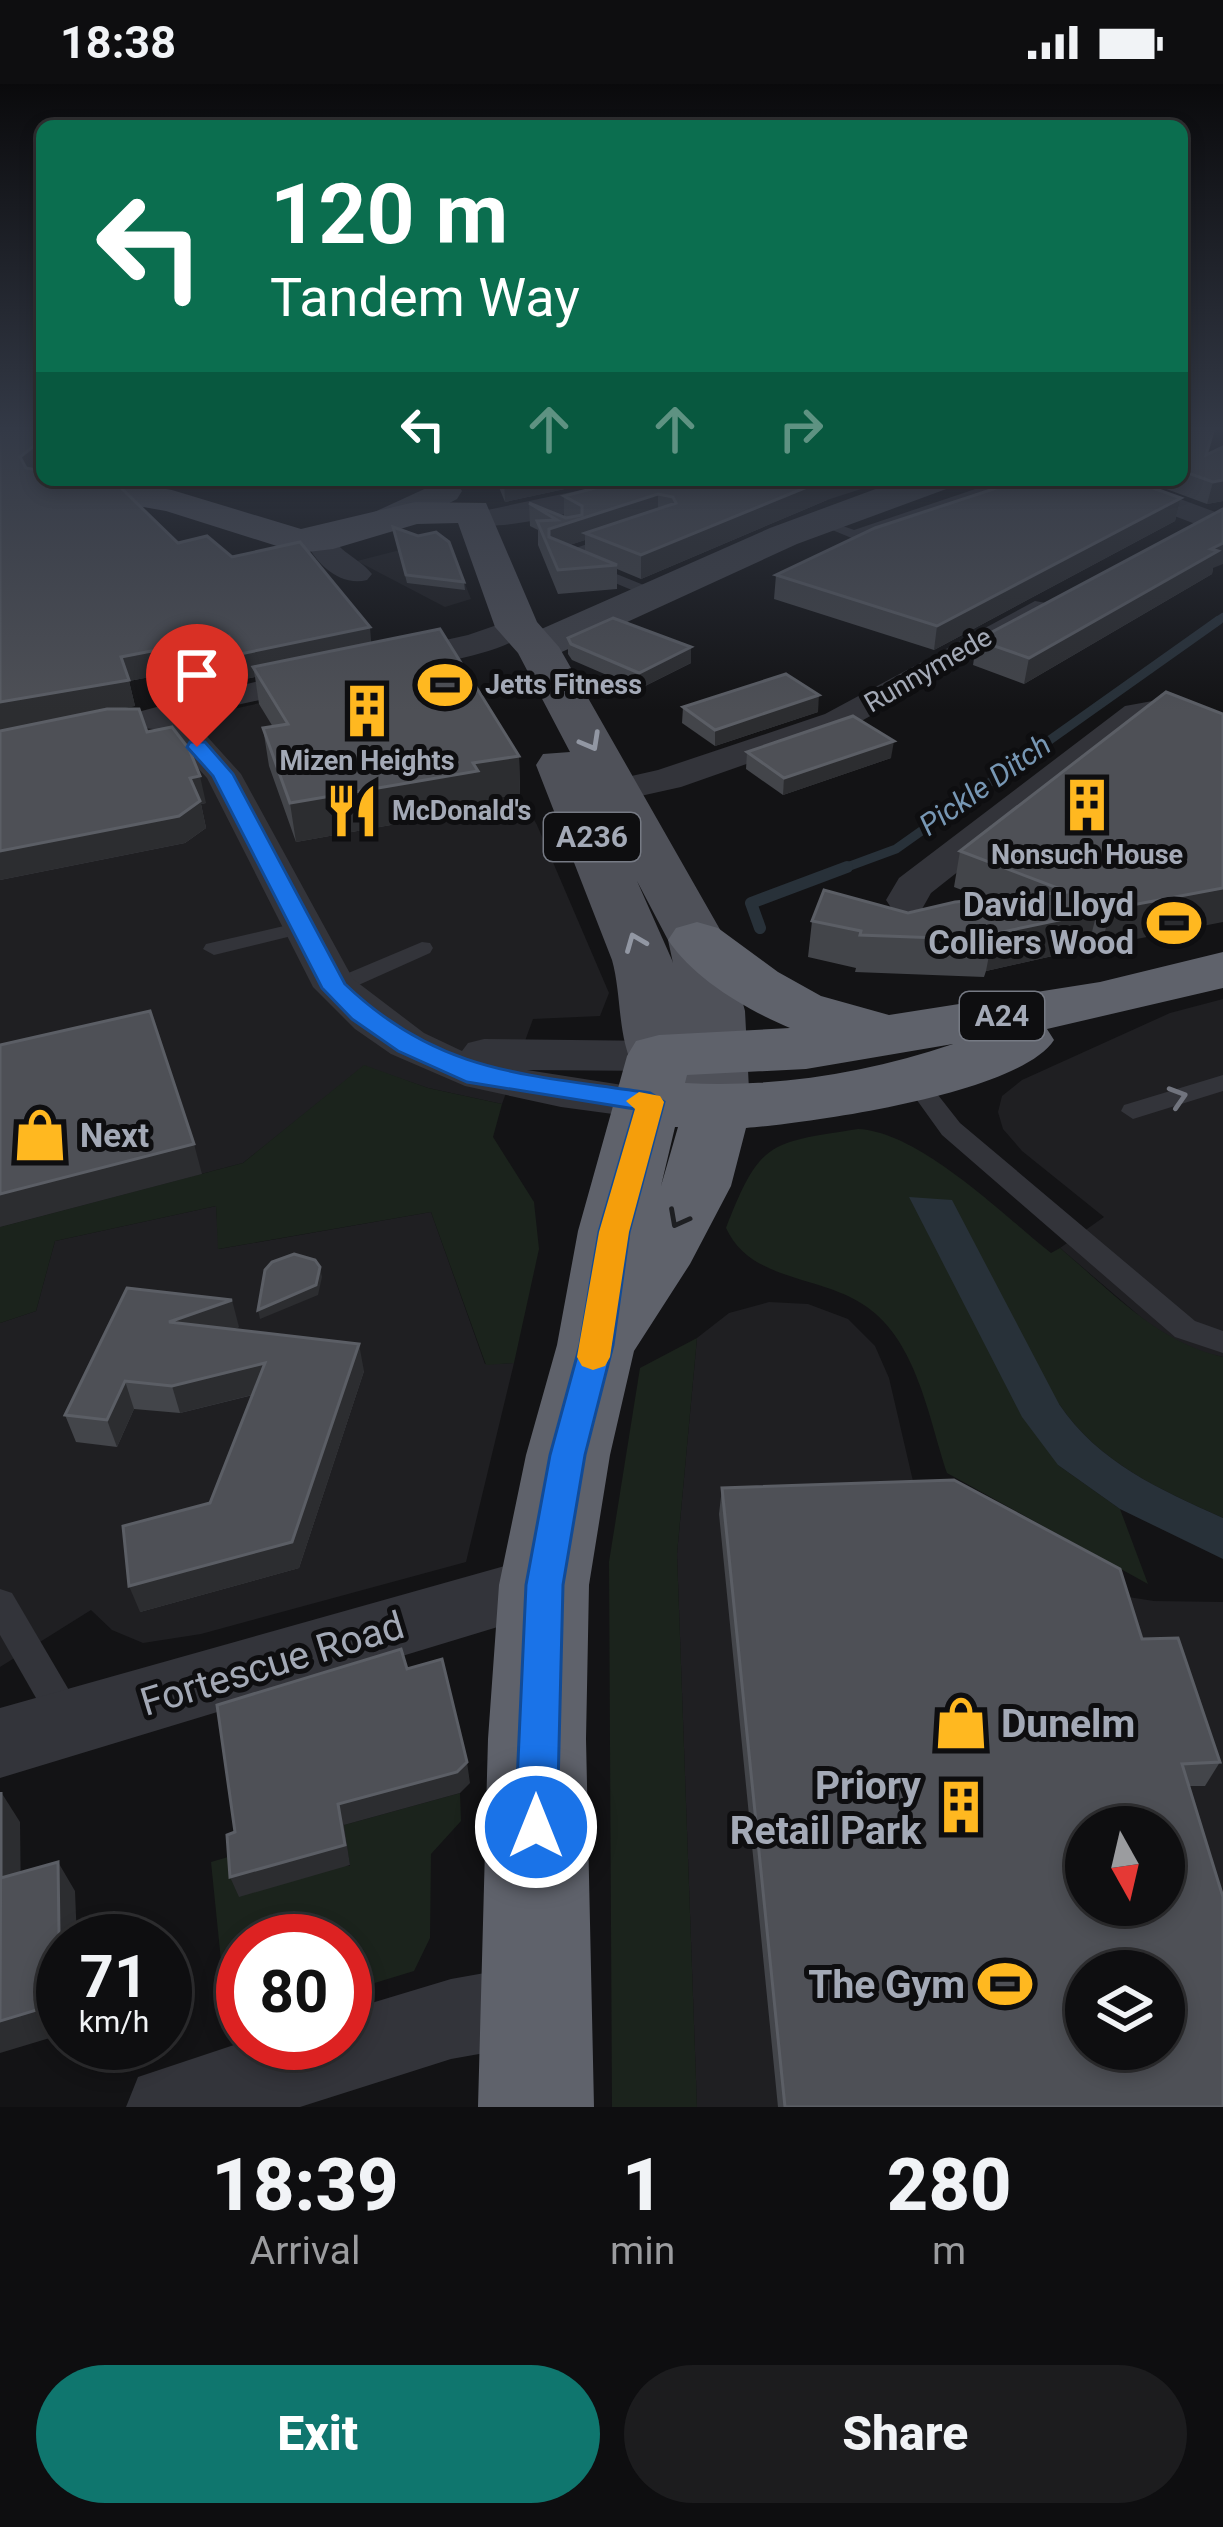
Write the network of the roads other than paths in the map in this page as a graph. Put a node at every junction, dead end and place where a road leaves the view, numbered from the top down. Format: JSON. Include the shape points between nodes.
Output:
{"nodes":[{"id":1,"x":240,"y":522,"type":"edge"},
{"id":2,"x":383,"y":522,"type":"edge"},
{"id":3,"x":404,"y":522,"type":"edge"},
{"id":4,"x":435,"y":522,"type":"edge"},
{"id":5,"x":472,"y":522,"type":"edge"},
{"id":6,"x":819,"y":522,"type":"edge"},
{"id":7,"x":821,"y":522,"type":"edge"},
{"id":8,"x":893,"y":522,"type":"edge"},
{"id":9,"x":1203,"y":522,"type":"edge"},
{"id":10,"x":622,"y":537,"type":"edge"},
{"id":11,"x":1171,"y":538,"type":"edge"},
{"id":12,"x":319,"y":540,"type":"junction"},
{"id":13,"x":356,"y":574,"type":"dead end"},
{"id":14,"x":1073,"y":589,"type":"edge"},
{"id":15,"x":634,"y":600,"type":"junction"},
{"id":16,"x":523,"y":632,"type":"junction"},
{"id":17,"x":172,"y":719,"type":"junction"},
{"id":18,"x":113,"y":721,"type":"edge"},
{"id":19,"x":1223,"y":730,"type":"edge"},
{"id":20,"x":618,"y":790,"type":"junction"},
{"id":21,"x":907,"y":900,"type":"dead end"},
{"id":22,"x":301,"y":928,"type":"junction"},
{"id":23,"x":698,"y":940,"type":"junction"},
{"id":24,"x":422,"y":948,"type":"dead end"},
{"id":25,"x":214,"y":949,"type":"dead end"},
{"id":26,"x":1223,"y":970,"type":"edge"},
{"id":27,"x":335,"y":988,"type":"junction"},
{"id":28,"x":929,"y":1044,"type":"junction"},
{"id":29,"x":686,"y":1081,"type":"junction"},
{"id":30,"x":1223,"y":1083,"type":"edge"},
{"id":31,"x":1133,"y":1111,"type":"dead end"},
{"id":32,"x":1223,"y":1342,"type":"edge"},
{"id":33,"x":544,"y":1585,"type":"junction"},
{"id":34,"x":0,"y":1604,"type":"edge"},
{"id":35,"x":69,"y":1723,"type":"junction"},
{"id":36,"x":0,"y":1744,"type":"edge"},
{"id":37,"x":535,"y":2004,"type":"junction"},
{"id":38,"x":168,"y":2107,"type":"edge"},
{"id":39,"x":536,"y":2107,"type":"edge"}],
"edges":[{"from":1,"to":12,"type":"main road","via":[[291,540]]},
{"from":2,"to":12,"type":"main road"},
{"from":3,"to":4,"type":"main road"},
{"from":5,"to":16,"type":"main road","number":"A236"},
{"from":6,"to":15,"type":"street"},
{"from":7,"to":8,"type":"lane","via":[[854,536]]},
{"from":9,"to":11,"type":"street"},
{"from":10,"to":15,"type":"lane","via":[[558,556]]},
{"from":12,"to":13,"type":"street","via":[[326,556]]},
{"from":14,"to":20,"type":"street","name":"Runnymede","via":[[837,722]]},
{"from":15,"to":16,"type":"street"},
{"from":16,"to":17,"type":"street","via":[[222,698]]},
{"from":16,"to":20,"type":"main road","number":"A236","one_way":true},
{"from":29,"to":16,"type":"main road","number":"A236","one_way":true,"via":[[576,796],[510,672],[508,654]]},
{"from":17,"to":18,"type":"street"},
{"from":17,"to":22,"type":"street","via":[[223,774]]},
{"from":19,"to":21,"type":"street","via":[[1168,708],[1137,713],[913,887]]},
{"from":20,"to":23,"type":"main road","number":"A236"},
{"from":22,"to":25,"type":"lane"},
{"from":22,"to":27,"type":"street"},
{"from":23,"to":28,"type":"highway","via":[[792,1007]]},
{"from":23,"to":29,"type":"main road","number":"A236","via":[[714,1011]]},
{"from":24,"to":27,"type":"lane"},
{"from":26,"to":28,"type":"highway","number":"A24","via":[[1100,1001],[1016,1043]]},
{"from":27,"to":29,"type":"street","via":[[407,1046],[476,1076]]},
{"from":28,"to":29,"type":"highway","number":"A24","via":[[779,1105]]},
{"from":28,"to":32,"type":"lane","via":[[926,1096],[951,1129],[1185,1329]]},
{"from":29,"to":33,"type":"highway","via":[[614,1232]]},
{"from":31,"to":30,"type":"lane","one_way":true},
{"from":33,"to":35,"type":"street","name":"Fortescue Road"},
{"from":33,"to":37,"type":"highway"},
{"from":34,"to":35,"type":"lane"},
{"from":35,"to":36,"type":"street","name":"Fortescue Road"},
{"from":37,"to":38,"type":"street","via":[[451,2019]]},
{"from":37,"to":39,"type":"highway"}]}
